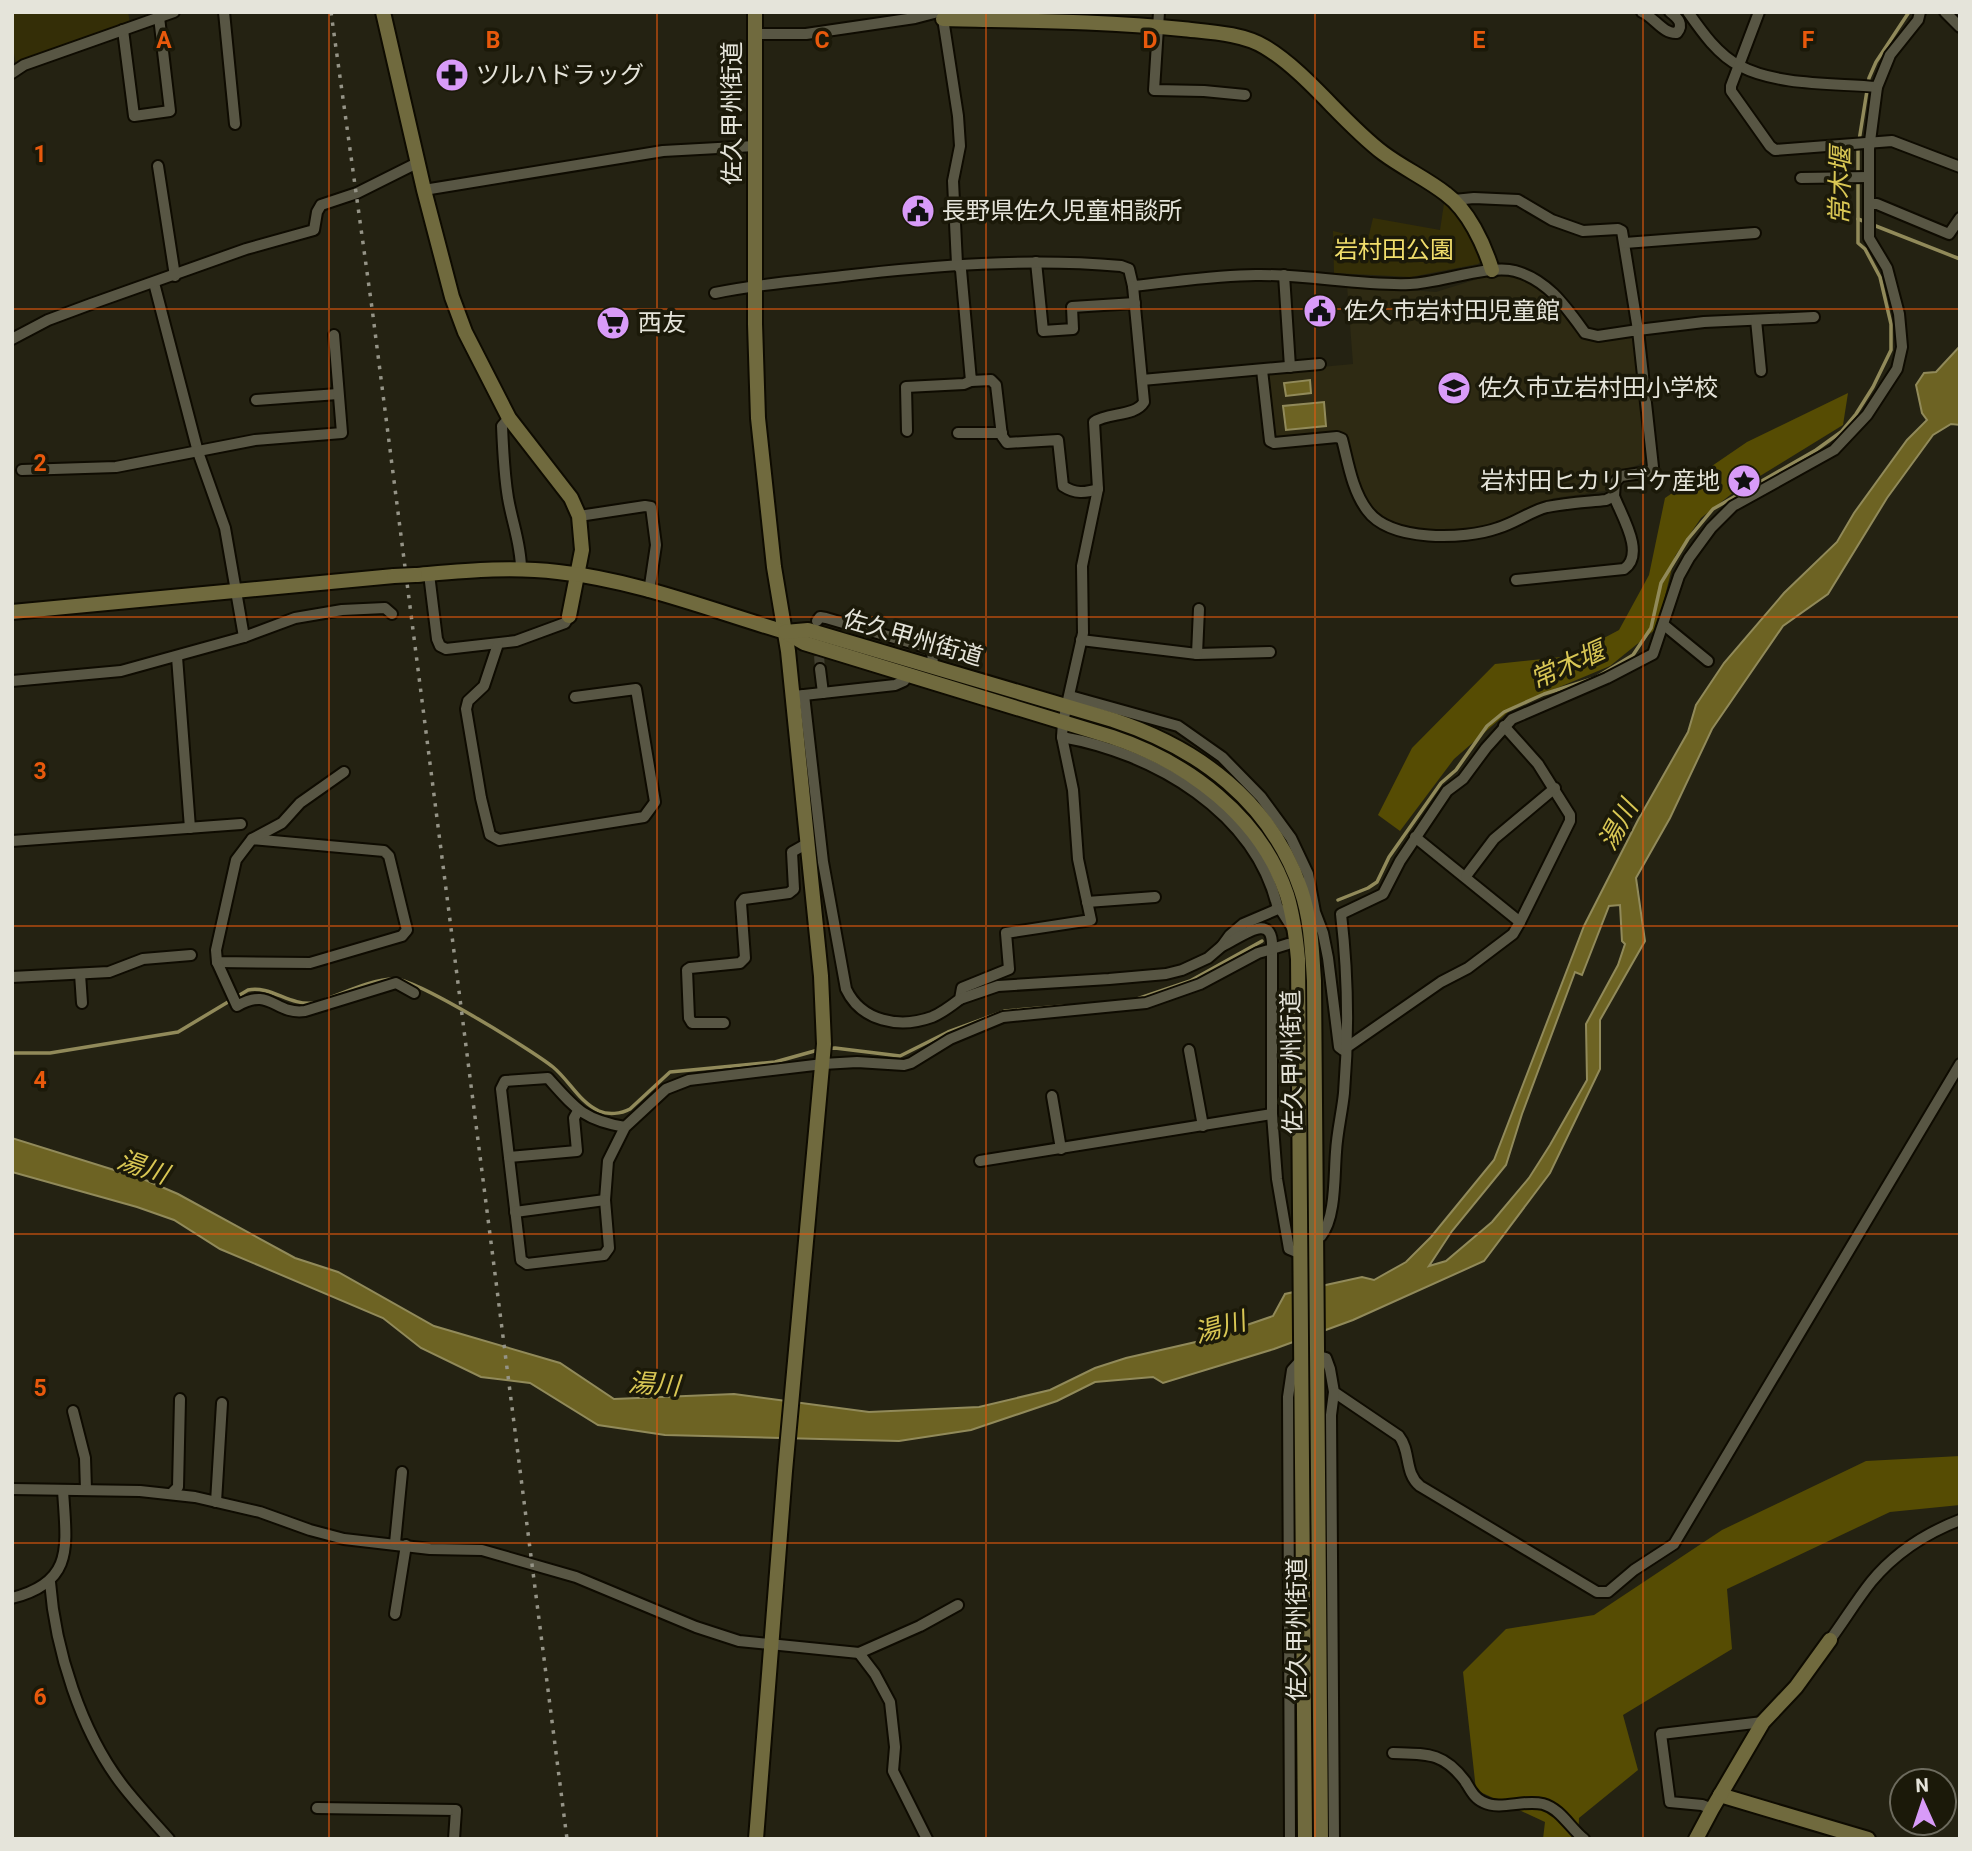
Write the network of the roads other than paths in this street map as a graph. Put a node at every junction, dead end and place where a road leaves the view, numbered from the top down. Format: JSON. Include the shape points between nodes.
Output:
{"nodes":[{"id":1,"x":224,"y":12,"type":"edge"},
{"id":2,"x":383,"y":12,"type":"edge"},
{"id":3,"x":755,"y":12,"type":"edge"},
{"id":4,"x":1642,"y":12,"type":"edge"},
{"id":5,"x":1670,"y":12,"type":"edge"},
{"id":6,"x":1688,"y":12,"type":"edge"},
{"id":7,"x":1759,"y":12,"type":"edge"},
{"id":8,"x":1920,"y":12,"type":"edge"},
{"id":9,"x":1945,"y":12,"type":"edge"},
{"id":10,"x":172,"y":13,"type":"edge"},
{"id":11,"x":941,"y":14,"type":"edge"},
{"id":12,"x":159,"y":17,"type":"junction"},
{"id":13,"x":893,"y":17,"type":"edge"},
{"id":14,"x":1046,"y":17,"type":"edge"},
{"id":15,"x":1158,"y":20,"type":"edge"},
{"id":16,"x":1960,"y":27,"type":"edge"},
{"id":17,"x":123,"y":30,"type":"junction"},
{"id":18,"x":755,"y":34,"type":"junction"},
{"id":19,"x":1738,"y":66,"type":"junction"},
{"id":20,"x":12,"y":73,"type":"edge"},
{"id":21,"x":1870,"y":87,"type":"junction"},
{"id":22,"x":1245,"y":95,"type":"dead end"},
{"id":23,"x":236,"y":124,"type":"dead end"},
{"id":24,"x":1863,"y":143,"type":"junction"},
{"id":25,"x":755,"y":146,"type":"junction"},
{"id":26,"x":417,"y":163,"type":"junction"},
{"id":27,"x":158,"y":166,"type":"dead end"},
{"id":28,"x":1960,"y":167,"type":"edge"},
{"id":29,"x":1801,"y":178,"type":"dead end"},
{"id":30,"x":1862,"y":178,"type":"junction"},
{"id":31,"x":424,"y":190,"type":"junction"},
{"id":32,"x":1454,"y":200,"type":"junction"},
{"id":33,"x":1869,"y":204,"type":"junction"},
{"id":34,"x":1960,"y":218,"type":"edge"},
{"id":35,"x":1755,"y":233,"type":"dead end"},
{"id":36,"x":1625,"y":243,"type":"junction"},
{"id":37,"x":1036,"y":262,"type":"junction"},
{"id":38,"x":957,"y":264,"type":"junction"},
{"id":39,"x":1492,"y":270,"type":"junction"},
{"id":40,"x":1284,"y":275,"type":"junction"},
{"id":41,"x":175,"y":276,"type":"junction"},
{"id":42,"x":154,"y":283,"type":"junction"},
{"id":43,"x":755,"y":285,"type":"junction"},
{"id":44,"x":1133,"y":286,"type":"junction"},
{"id":45,"x":715,"y":293,"type":"dead end"},
{"id":46,"x":1135,"y":303,"type":"junction"},
{"id":47,"x":1814,"y":317,"type":"dead end"},
{"id":48,"x":1756,"y":320,"type":"junction"},
{"id":49,"x":1638,"y":330,"type":"junction"},
{"id":50,"x":334,"y":335,"type":"dead end"},
{"id":51,"x":12,"y":340,"type":"edge"},
{"id":52,"x":1320,"y":364,"type":"dead end"},
{"id":53,"x":1290,"y":367,"type":"junction"},
{"id":54,"x":1262,"y":370,"type":"junction"},
{"id":55,"x":1761,"y":371,"type":"dead end"},
{"id":56,"x":1142,"y":380,"type":"junction"},
{"id":57,"x":971,"y":381,"type":"junction"},
{"id":58,"x":268,"y":386,"type":"dead end"},
{"id":59,"x":338,"y":394,"type":"junction"},
{"id":60,"x":269,"y":399,"type":"junction"},
{"id":61,"x":256,"y":400,"type":"dead end"},
{"id":62,"x":509,"y":418,"type":"junction"},
{"id":63,"x":907,"y":431,"type":"dead end"},
{"id":64,"x":958,"y":433,"type":"dead end"},
{"id":65,"x":1002,"y":433,"type":"junction"},
{"id":66,"x":198,"y":452,"type":"junction"},
{"id":67,"x":22,"y":470,"type":"dead end"},
{"id":68,"x":1098,"y":489,"type":"junction"},
{"id":69,"x":1614,"y":496,"type":"junction"},
{"id":70,"x":579,"y":516,"type":"junction"},
{"id":71,"x":521,"y":569,"type":"junction"},
{"id":72,"x":422,"y":574,"type":"junction"},
{"id":73,"x":576,"y":575,"type":"junction"},
{"id":74,"x":1516,"y":580,"type":"dead end"},
{"id":75,"x":238,"y":591,"type":"junction"},
{"id":76,"x":649,"y":592,"type":"junction"},
{"id":77,"x":1199,"y":609,"type":"dead end"},
{"id":78,"x":12,"y":612,"type":"edge"},
{"id":79,"x":392,"y":614,"type":"dead end"},
{"id":80,"x":569,"y":616,"type":"joint"},
{"id":81,"x":817,"y":621,"type":"dead end"},
{"id":82,"x":1664,"y":625,"type":"junction"},
{"id":83,"x":785,"y":632,"type":"junction"},
{"id":84,"x":244,"y":637,"type":"junction"},
{"id":85,"x":1081,"y":640,"type":"junction"},
{"id":86,"x":498,"y":644,"type":"junction"},
{"id":87,"x":1270,"y":652,"type":"dead end"},
{"id":88,"x":1197,"y":654,"type":"junction"},
{"id":89,"x":177,"y":657,"type":"junction"},
{"id":90,"x":1708,"y":661,"type":"dead end"},
{"id":91,"x":933,"y":667,"type":"junction"},
{"id":92,"x":820,"y":669,"type":"tunnel mouth"},
{"id":93,"x":907,"y":674,"type":"junction"},
{"id":94,"x":12,"y":681,"type":"edge"},
{"id":95,"x":823,"y":693,"type":"junction"},
{"id":96,"x":798,"y":695,"type":"junction"},
{"id":97,"x":575,"y":697,"type":"dead end"},
{"id":98,"x":1068,"y":701,"type":"junction"},
{"id":99,"x":1504,"y":726,"type":"junction"},
{"id":100,"x":1063,"y":730,"type":"junction"},
{"id":101,"x":344,"y":772,"type":"dead end"},
{"id":102,"x":1555,"y":788,"type":"junction"},
{"id":103,"x":242,"y":824,"type":"dead end"},
{"id":104,"x":190,"y":828,"type":"junction"},
{"id":105,"x":1415,"y":837,"type":"junction"},
{"id":106,"x":253,"y":839,"type":"junction"},
{"id":107,"x":12,"y":841,"type":"edge"},
{"id":108,"x":808,"y":843,"type":"junction"},
{"id":109,"x":1466,"y":876,"type":"junction"},
{"id":110,"x":1155,"y":897,"type":"dead end"},
{"id":111,"x":1087,"y":902,"type":"junction"},
{"id":112,"x":1278,"y":909,"type":"junction"},
{"id":113,"x":1311,"y":913,"type":"junction"},
{"id":114,"x":1340,"y":914,"type":"junction"},
{"id":115,"x":1520,"y":922,"type":"junction"},
{"id":116,"x":1324,"y":923,"type":"dead end"},
{"id":117,"x":1292,"y":937,"type":"junction"},
{"id":118,"x":1222,"y":946,"type":"junction"},
{"id":119,"x":1272,"y":949,"type":"junction"},
{"id":120,"x":191,"y":955,"type":"dead end"},
{"id":121,"x":217,"y":962,"type":"junction"},
{"id":122,"x":80,"y":974,"type":"junction"},
{"id":123,"x":12,"y":977,"type":"edge"},
{"id":124,"x":414,"y":993,"type":"dead end"},
{"id":125,"x":960,"y":999,"type":"junction"},
{"id":126,"x":82,"y":1003,"type":"dead end"},
{"id":127,"x":724,"y":1023,"type":"dead end"},
{"id":128,"x":1347,"y":1046,"type":"junction"},
{"id":129,"x":1189,"y":1050,"type":"dead end"},
{"id":130,"x":823,"y":1062,"type":"junction"},
{"id":131,"x":1960,"y":1064,"type":"edge"},
{"id":132,"x":1052,"y":1096,"type":"dead end"},
{"id":133,"x":578,"y":1111,"type":"junction"},
{"id":134,"x":1272,"y":1114,"type":"junction"},
{"id":135,"x":1203,"y":1126,"type":"junction"},
{"id":136,"x":625,"y":1127,"type":"junction"},
{"id":137,"x":1061,"y":1149,"type":"junction"},
{"id":138,"x":509,"y":1157,"type":"junction"},
{"id":139,"x":981,"y":1161,"type":"dead end"},
{"id":140,"x":605,"y":1200,"type":"junction"},
{"id":141,"x":516,"y":1212,"type":"junction"},
{"id":142,"x":1316,"y":1237,"type":"junction"},
{"id":143,"x":1301,"y":1257,"type":"junction"},
{"id":144,"x":1318,"y":1349,"type":"junction"},
{"id":145,"x":1301,"y":1355,"type":"junction"},
{"id":146,"x":1334,"y":1392,"type":"junction"},
{"id":147,"x":180,"y":1399,"type":"dead end"},
{"id":148,"x":222,"y":1403,"type":"dead end"},
{"id":149,"x":73,"y":1411,"type":"dead end"},
{"id":150,"x":402,"y":1472,"type":"dead end"},
{"id":151,"x":12,"y":1489,"type":"edge"},
{"id":152,"x":86,"y":1489,"type":"junction"},
{"id":153,"x":63,"y":1490,"type":"junction"},
{"id":154,"x":172,"y":1494,"type":"junction"},
{"id":155,"x":216,"y":1502,"type":"junction"},
{"id":156,"x":1960,"y":1520,"type":"edge"},
{"id":157,"x":400,"y":1544,"type":"junction"},
{"id":158,"x":50,"y":1582,"type":"junction"},
{"id":159,"x":12,"y":1598,"type":"edge"},
{"id":160,"x":958,"y":1605,"type":"dead end"},
{"id":161,"x":395,"y":1614,"type":"dead end"},
{"id":162,"x":1830,"y":1640,"type":"joint"},
{"id":163,"x":771,"y":1645,"type":"junction"},
{"id":164,"x":859,"y":1654,"type":"junction"},
{"id":165,"x":1763,"y":1722,"type":"junction"},
{"id":166,"x":1393,"y":1752,"type":"dead end"},
{"id":167,"x":1720,"y":1795,"type":"junction"},
{"id":168,"x":317,"y":1808,"type":"dead end"},
{"id":169,"x":1712,"y":1809,"type":"junction"},
{"id":170,"x":169,"y":1839,"type":"edge"},
{"id":171,"x":454,"y":1839,"type":"edge"},
{"id":172,"x":756,"y":1839,"type":"edge"},
{"id":173,"x":927,"y":1839,"type":"edge"},
{"id":174,"x":1290,"y":1839,"type":"edge"},
{"id":175,"x":1305,"y":1839,"type":"edge"},
{"id":176,"x":1321,"y":1839,"type":"edge"},
{"id":177,"x":1334,"y":1839,"type":"edge"},
{"id":178,"x":1584,"y":1839,"type":"edge"},
{"id":179,"x":1696,"y":1839,"type":"edge"},
{"id":180,"x":1868,"y":1839,"type":"edge"}],
"edges":[{"from":1,"to":23,"type":"street"},
{"from":2,"to":26,"type":"street"},
{"from":3,"to":18,"type":"street","name":"佐久甲州街道"},
{"from":4,"to":5,"type":"street","via":[[1667,32],[1677,33],[1681,24]]},
{"from":6,"to":19,"type":"street","via":[[1709,40]]},
{"from":7,"to":19,"type":"street"},
{"from":8,"to":21,"type":"street"},
{"from":9,"to":16,"type":"street"},
{"from":10,"to":12,"type":"street"},
{"from":11,"to":13,"type":"street"},
{"from":11,"to":14,"type":"street"},
{"from":11,"to":38,"type":"street","via":[[960,146],[953,181]]},
{"from":12,"to":17,"type":"street"},
{"from":12,"to":17,"type":"street","via":[[170,111],[134,116]]},
{"from":13,"to":18,"type":"street","via":[[806,34]]},
{"from":14,"to":15,"type":"street"},
{"from":15,"to":22,"type":"street","via":[[1154,90]]},
{"from":15,"to":32,"type":"street","via":[[1262,45],[1369,142]]},
{"from":17,"to":20,"type":"street"},
{"from":18,"to":25,"type":"street","name":"佐久甲州街道"},
{"from":19,"to":21,"type":"street","via":[[1773,78]]},
{"from":19,"to":24,"type":"street","via":[[1731,91],[1775,150]]},
{"from":21,"to":24,"type":"street"},
{"from":24,"to":28,"type":"street","via":[[1892,141]]},
{"from":24,"to":30,"type":"street"},
{"from":25,"to":31,"type":"street","via":[[663,151]]},
{"from":25,"to":43,"type":"street","name":"佐久甲州街道"},
{"from":26,"to":31,"type":"street"},
{"from":26,"to":41,"type":"street","via":[[321,205],[314,230]]},
{"from":27,"to":41,"type":"street"},
{"from":29,"to":30,"type":"street"},
{"from":30,"to":33,"type":"street"},
{"from":31,"to":62,"type":"street","via":[[465,332]]},
{"from":32,"to":36,"type":"street","via":[[1518,200],[1583,231],[1618,229]]},
{"from":32,"to":39,"type":"street"},
{"from":33,"to":34,"type":"street","via":[[1950,234]]},
{"from":33,"to":82,"type":"street","via":[[1869,238],[1887,268],[1899,314],[1902,347],[1897,369],[1867,415],[1834,450],[1733,506],[1711,527],[1679,576]]},
{"from":35,"to":36,"type":"street"},
{"from":36,"to":49,"type":"street"},
{"from":37,"to":38,"type":"street"},
{"from":37,"to":44,"type":"street","via":[[1122,266],[1129,269]]},
{"from":37,"to":46,"type":"street","via":[[1043,331],[1073,329],[1072,307]]},
{"from":38,"to":43,"type":"street"},
{"from":38,"to":57,"type":"street"},
{"from":39,"to":40,"type":"street","via":[[1407,284]]},
{"from":39,"to":49,"type":"street","via":[[1513,270],[1540,282],[1591,336]]},
{"from":40,"to":44,"type":"street"},
{"from":40,"to":53,"type":"street"},
{"from":41,"to":42,"type":"street"},
{"from":42,"to":51,"type":"street","via":[[59,316]]},
{"from":42,"to":66,"type":"street"},
{"from":43,"to":45,"type":"street"},
{"from":43,"to":83,"type":"street","name":"佐久甲州街道","via":[[758,418]]},
{"from":44,"to":46,"type":"street"},
{"from":46,"to":56,"type":"street"},
{"from":47,"to":48,"type":"street"},
{"from":48,"to":49,"type":"street"},
{"from":48,"to":55,"type":"street"},
{"from":49,"to":69,"type":"street","via":[[1653,467],[1649,472],[1621,476],[1615,482]]},
{"from":50,"to":59,"type":"street"},
{"from":52,"to":53,"type":"street"},
{"from":53,"to":54,"type":"street"},
{"from":54,"to":56,"type":"street"},
{"from":54,"to":69,"type":"street","via":[[1270,441],[1342,439],[1367,510],[1374,519],[1398,531],[1418,536],[1477,533],[1545,508]]},
{"from":56,"to":68,"type":"street","via":[[1142,407],[1094,422]]},
{"from":57,"to":63,"type":"street","via":[[906,387]]},
{"from":57,"to":65,"type":"street","via":[[996,384]]},
{"from":58,"to":60,"type":"street"},
{"from":59,"to":60,"type":"street"},
{"from":59,"to":66,"type":"street","via":[[342,433],[255,440]]},
{"from":60,"to":61,"type":"street"},
{"from":62,"to":70,"type":"street"},
{"from":62,"to":71,"type":"street","via":[[502,426],[503,457]]},
{"from":64,"to":65,"type":"street"},
{"from":65,"to":68,"type":"street","via":[[1007,443],[1058,440],[1063,486],[1084,493]]},
{"from":66,"to":67,"type":"street","via":[[116,467]]},
{"from":66,"to":75,"type":"street","via":[[225,528]]},
{"from":68,"to":85,"type":"street","via":[[1082,566]]},
{"from":69,"to":74,"type":"street","via":[[1630,536],[1630,565]]},
{"from":70,"to":73,"type":"street","via":[[582,551]]},
{"from":70,"to":76,"type":"street","via":[[650,507],[656,545]]},
{"from":71,"to":72,"type":"street"},
{"from":71,"to":73,"type":"street"},
{"from":72,"to":75,"type":"street","bridge":true},
{"from":72,"to":86,"type":"street","via":[[440,646]]},
{"from":73,"to":76,"type":"street"},
{"from":73,"to":80,"type":"street"},
{"from":75,"to":78,"type":"street"},
{"from":75,"to":84,"type":"street"},
{"from":76,"to":83,"type":"street"},
{"from":77,"to":88,"type":"street"},
{"from":79,"to":84,"type":"street","via":[[385,608],[342,610],[295,618]]},
{"from":80,"to":86,"type":"street","via":[[565,623]]},
{"from":81,"to":91,"type":"street","via":[[826,618],[932,649]]},
{"from":82,"to":90,"type":"street"},
{"from":82,"to":99,"type":"street","via":[[1647,659],[1521,714]]},
{"from":83,"to":91,"type":"street","name":"佐久甲州街道","via":[[807,630]]},
{"from":83,"to":93,"type":"street","name":"佐久甲州街道","via":[[804,643]]},
{"from":83,"to":96,"type":"street"},
{"from":84,"to":89,"type":"street"},
{"from":85,"to":88,"type":"street"},
{"from":85,"to":98,"type":"street"},
{"from":86,"to":97,"type":"street","via":[[488,678],[468,701],[467,709],[490,835],[499,840],[644,817],[655,802],[636,689]]},
{"from":87,"to":88,"type":"street"},
{"from":89,"to":94,"type":"street","via":[[121,671]]},
{"from":89,"to":104,"type":"street"},
{"from":91,"to":98,"type":"street","name":"佐久甲州街道"},
{"from":92,"to":95,"type":"street"},
{"from":93,"to":95,"type":"street","via":[[895,685]]},
{"from":93,"to":100,"type":"street","name":"佐久甲州街道"},
{"from":95,"to":96,"type":"street"},
{"from":96,"to":108,"type":"street"},
{"from":96,"to":125,"type":"street","via":[[840,963],[851,999],[865,1013],[902,1022],[930,1018]]},
{"from":98,"to":100,"type":"street"},
{"from":98,"to":113,"type":"street","name":"佐久甲州街道","via":[[1161,738],[1223,777],[1250,804],[1282,848]]},
{"from":99,"to":102,"type":"street"},
{"from":99,"to":105,"type":"street","via":[[1464,779],[1447,791]]},
{"from":100,"to":111,"type":"street"},
{"from":100,"to":112,"type":"street","via":[[1133,758],[1204,799],[1237,828],[1252,849]]},
{"from":100,"to":117,"type":"street","name":"佐久甲州街道","via":[[1137,745],[1181,768],[1218,795],[1275,866],[1286,892]]},
{"from":101,"to":106,"type":"street","via":[[300,803],[282,823]]},
{"from":102,"to":109,"type":"street","via":[[1494,839]]},
{"from":102,"to":115,"type":"street","via":[[1570,821]]},
{"from":103,"to":104,"type":"street"},
{"from":104,"to":107,"type":"street"},
{"from":105,"to":109,"type":"street"},
{"from":105,"to":114,"type":"street","via":[[1384,894]]},
{"from":106,"to":121,"type":"street","via":[[236,860]]},
{"from":106,"to":121,"type":"street","via":[[384,851],[407,930],[402,936],[310,963]]},
{"from":108,"to":127,"type":"street","via":[[792,852],[794,889],[741,903],[745,958],[740,963],[687,970],[692,1023]]},
{"from":108,"to":130,"type":"street","via":[[821,976]]},
{"from":109,"to":115,"type":"street"},
{"from":110,"to":111,"type":"street"},
{"from":111,"to":125,"type":"street","via":[[1091,920],[1006,933],[1009,969],[962,988]]},
{"from":112,"to":117,"type":"street"},
{"from":112,"to":118,"type":"street","via":[[1243,924]]},
{"from":113,"to":128,"type":"street","via":[[1323,933],[1339,1047]]},
{"from":113,"to":142,"type":"street","name":"佐久甲州街道"},
{"from":114,"to":116,"type":"street"},
{"from":114,"to":128,"type":"street","via":[[1349,1007]]},
{"from":115,"to":128,"type":"street","via":[[1513,934],[1468,968]]},
{"from":117,"to":119,"type":"street"},
{"from":117,"to":143,"type":"street","name":"佐久甲州街道","via":[[1299,986]]},
{"from":118,"to":119,"type":"street","via":[[1256,928],[1270,933]]},
{"from":118,"to":125,"type":"street","via":[[1195,965],[1166,974],[998,986]]},
{"from":119,"to":130,"type":"street","via":[[1200,984],[1146,1003],[1011,1015],[950,1039],[904,1065]]},
{"from":119,"to":134,"type":"street"},
{"from":120,"to":122,"type":"street","via":[[143,959],[109,972]]},
{"from":121,"to":124,"type":"street","via":[[237,1006],[249,999],[265,999],[297,1012],[396,984]]},
{"from":122,"to":123,"type":"street"},
{"from":122,"to":126,"type":"street"},
{"from":128,"to":142,"type":"street","via":[[1334,1190],[1326,1230]]},
{"from":129,"to":135,"type":"street"},
{"from":130,"to":136,"type":"street","via":[[689,1080],[666,1089]]},
{"from":130,"to":163,"type":"street"},
{"from":131,"to":146,"type":"street","via":[[1674,1544],[1608,1592],[1597,1592],[1420,1486],[1411,1475],[1405,1443]]},
{"from":132,"to":137,"type":"street"},
{"from":133,"to":136,"type":"street","via":[[590,1119]]},
{"from":133,"to":138,"type":"street","via":[[574,1118],[577,1151]]},
{"from":133,"to":138,"type":"street","via":[[548,1078],[505,1082],[501,1089]]},
{"from":134,"to":135,"type":"street"},
{"from":134,"to":143,"type":"street","via":[[1289,1249]]},
{"from":135,"to":137,"type":"street"},
{"from":136,"to":140,"type":"street","via":[[608,1161]]},
{"from":137,"to":139,"type":"street"},
{"from":138,"to":141,"type":"street"},
{"from":140,"to":141,"type":"street"},
{"from":140,"to":141,"type":"street","via":[[610,1248],[604,1255],[527,1264],[521,1260]]},
{"from":142,"to":144,"type":"street","name":"佐久甲州街道"},
{"from":143,"to":145,"type":"street","name":"佐久甲州街道"},
{"from":144,"to":146,"type":"street","via":[[1326,1358]]},
{"from":144,"to":176,"type":"street","name":"佐久甲州街道"},
{"from":145,"to":174,"type":"street","via":[[1289,1378],[1288,1397]]},
{"from":145,"to":175,"type":"street","name":"佐久甲州街道"},
{"from":146,"to":177,"type":"street"},
{"from":147,"to":154,"type":"street","via":[[178,1488]]},
{"from":148,"to":155,"type":"street"},
{"from":149,"to":152,"type":"street","via":[[85,1458]]},
{"from":150,"to":157,"type":"street"},
{"from":151,"to":153,"type":"street"},
{"from":152,"to":153,"type":"street"},
{"from":152,"to":154,"type":"street"},
{"from":153,"to":158,"type":"street","via":[[66,1545]]},
{"from":154,"to":155,"type":"street"},
{"from":155,"to":157,"type":"street","via":[[344,1539]]},
{"from":156,"to":162,"type":"street","via":[[1896,1558],[1873,1580]]},
{"from":157,"to":161,"type":"street"},
{"from":157,"to":163,"type":"street","via":[[482,1550],[576,1577],[696,1627],[739,1641]]},
{"from":158,"to":159,"type":"street"},
{"from":158,"to":170,"type":"street","via":[[60,1651],[91,1735],[122,1785]]},
{"from":160,"to":164,"type":"street"},
{"from":162,"to":165,"type":"street"},
{"from":163,"to":164,"type":"street"},
{"from":163,"to":172,"type":"street"},
{"from":164,"to":173,"type":"street","via":[[890,1702],[895,1747],[892,1771]]},
{"from":165,"to":167,"type":"street"},
{"from":165,"to":169,"type":"street","via":[[1661,1734],[1670,1802]]},
{"from":166,"to":178,"type":"street","via":[[1441,1757],[1484,1803],[1543,1804]]},
{"from":167,"to":169,"type":"street"},
{"from":167,"to":180,"type":"street"},
{"from":168,"to":171,"type":"street","via":[[456,1810]]},
{"from":169,"to":179,"type":"street"}]}
